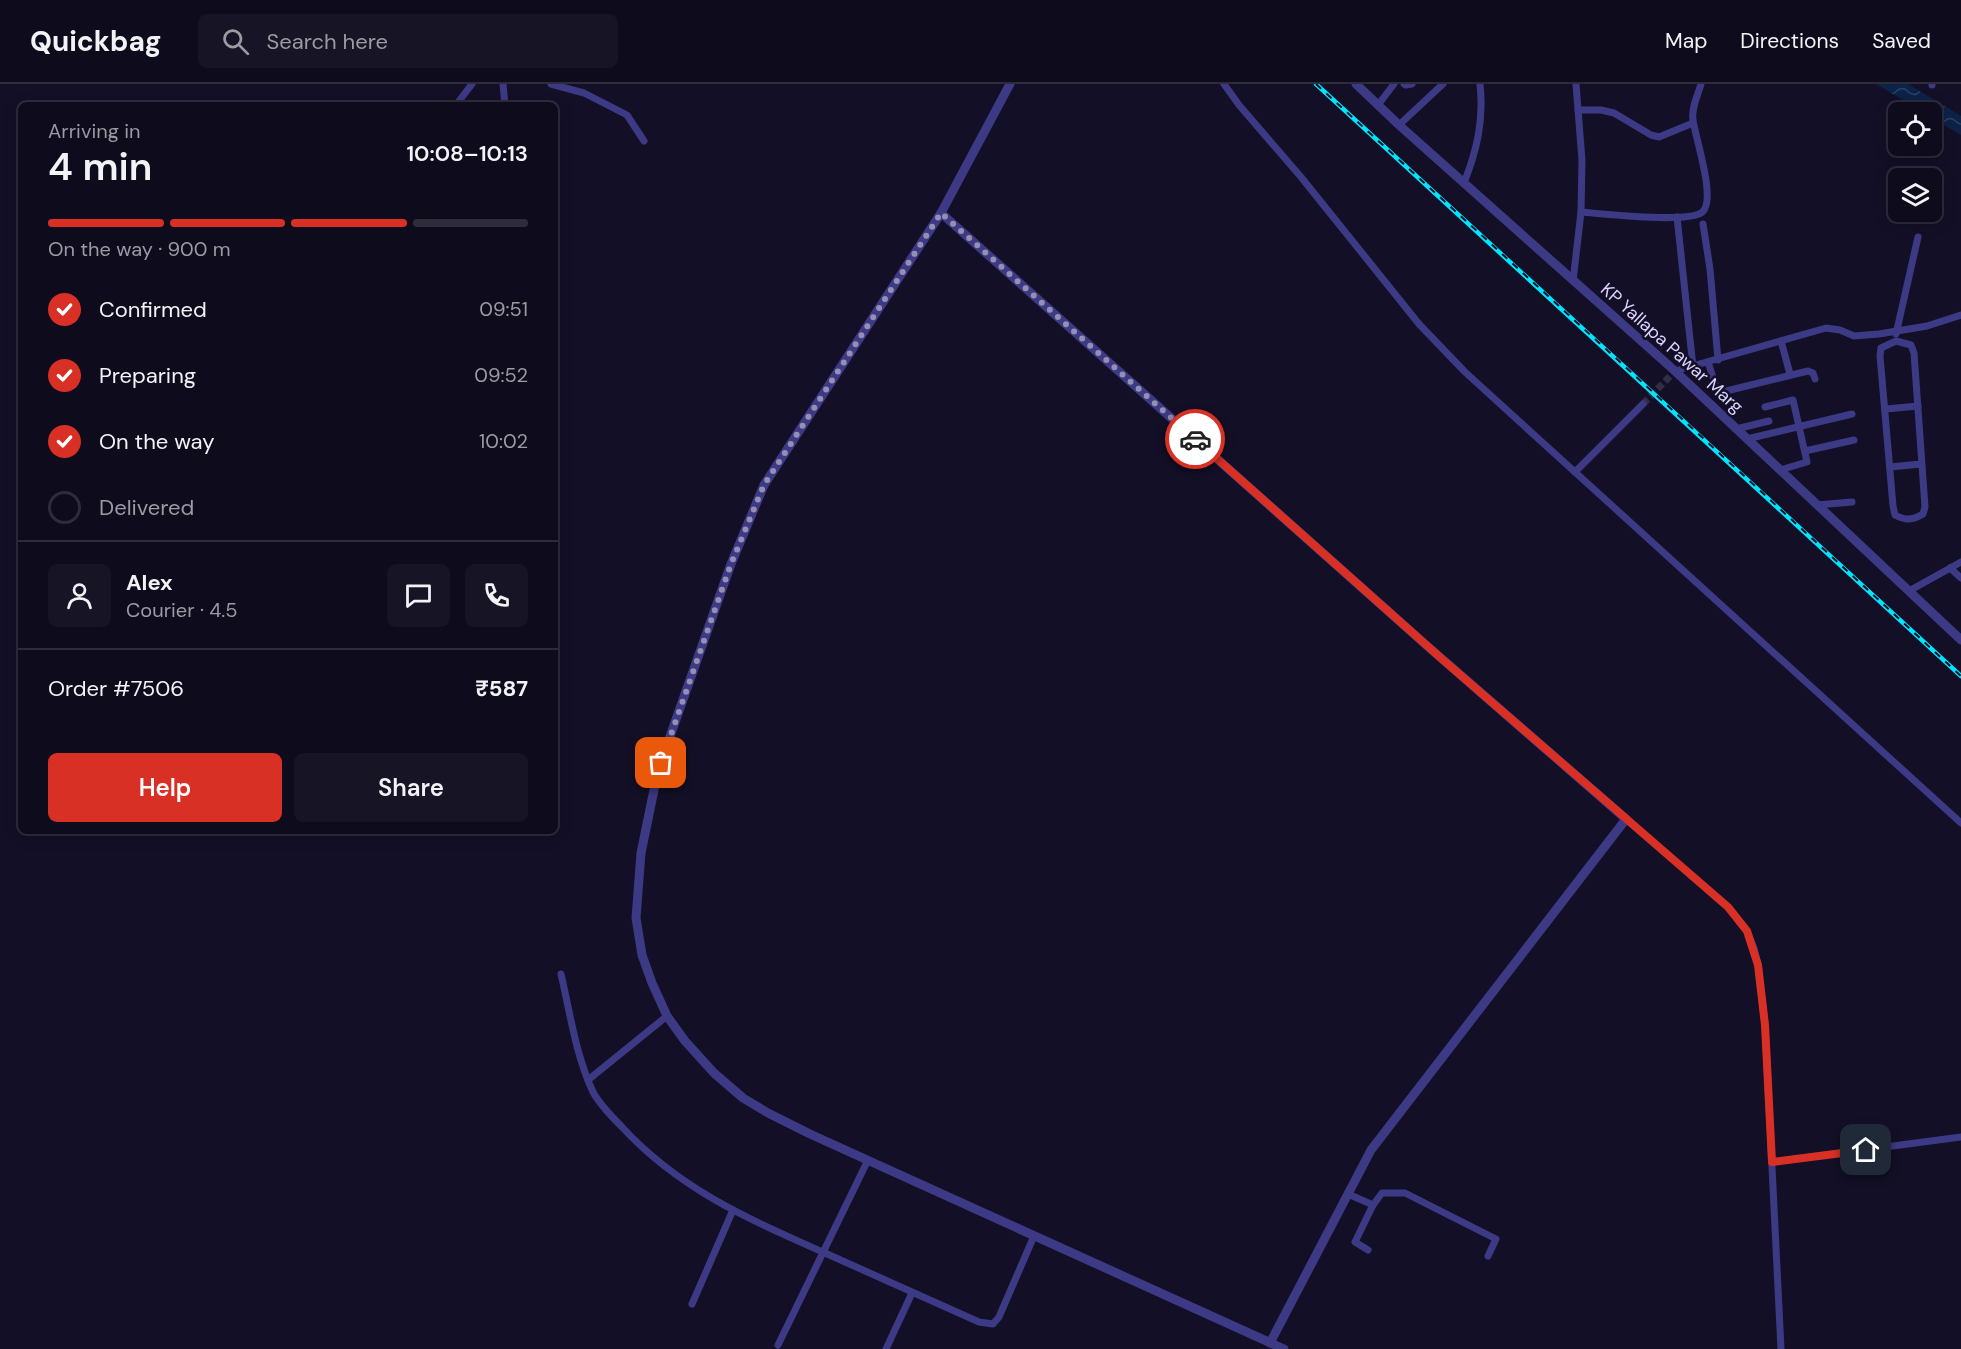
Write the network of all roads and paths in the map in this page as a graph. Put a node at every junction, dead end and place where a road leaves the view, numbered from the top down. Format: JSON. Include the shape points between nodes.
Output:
{"nodes":[{"id":1,"x":472,"y":84,"type":"edge"},
{"id":2,"x":503,"y":84,"type":"edge"},
{"id":3,"x":551,"y":84,"type":"edge"},
{"id":4,"x":1224,"y":84,"type":"edge"},
{"id":5,"x":1356,"y":84,"type":"edge"},
{"id":6,"x":1394,"y":84,"type":"edge"},
{"id":7,"x":1404,"y":84,"type":"edge"},
{"id":8,"x":1412,"y":84,"type":"edge"},
{"id":9,"x":1443,"y":84,"type":"edge"},
{"id":10,"x":1480,"y":84,"type":"edge"},
{"id":11,"x":1576,"y":84,"type":"edge"},
{"id":12,"x":1701,"y":84,"type":"edge"},
{"id":13,"x":1006,"y":86,"type":"edge"},
{"id":14,"x":458,"y":102,"type":"edge"},
{"id":15,"x":506,"y":102,"type":"edge"},
{"id":16,"x":1378,"y":105,"type":"junction"},
{"id":17,"x":1578,"y":110,"type":"junction"},
{"id":18,"x":1693,"y":123,"type":"junction"},
{"id":19,"x":1399,"y":125,"type":"junction"},
{"id":20,"x":644,"y":141,"type":"dead end"},
{"id":21,"x":1464,"y":183,"type":"junction"},
{"id":22,"x":1581,"y":212,"type":"junction"},
{"id":23,"x":941,"y":213,"type":"junction"},
{"id":24,"x":1677,"y":217,"type":"junction"},
{"id":25,"x":1704,"y":224,"type":"dead end"},
{"id":26,"x":1918,"y":237,"type":"dead end"},
{"id":27,"x":1573,"y":281,"type":"junction"},
{"id":28,"x":1961,"y":315,"type":"edge"},
{"id":29,"x":1896,"y":332,"type":"junction"},
{"id":30,"x":1781,"y":341,"type":"junction"},
{"id":31,"x":1896,"y":341,"type":"junction"},
{"id":32,"x":1718,"y":360,"type":"junction"},
{"id":33,"x":1708,"y":362,"type":"junction"},
{"id":34,"x":1693,"y":367,"type":"junction"},
{"id":35,"x":1675,"y":371,"type":"junction"},
{"id":36,"x":1790,"y":374,"type":"junction"},
{"id":37,"x":1815,"y":379,"type":"dead end"},
{"id":38,"x":1643,"y":404,"type":"tunnel mouth"},
{"id":39,"x":1918,"y":406,"type":"junction"},
{"id":40,"x":1765,"y":407,"type":"dead end"},
{"id":41,"x":1886,"y":409,"type":"junction"},
{"id":42,"x":1852,"y":414,"type":"dead end"},
{"id":43,"x":1769,"y":422,"type":"dead end"},
{"id":44,"x":1799,"y":427,"type":"junction"},
{"id":45,"x":1736,"y":429,"type":"junction"},
{"id":46,"x":1747,"y":439,"type":"junction"},
{"id":47,"x":1854,"y":440,"type":"dead end"},
{"id":48,"x":1805,"y":451,"type":"junction"},
{"id":49,"x":1922,"y":464,"type":"junction"},
{"id":50,"x":1890,"y":467,"type":"junction"},
{"id":51,"x":1780,"y":470,"type":"junction"},
{"id":52,"x":1575,"y":472,"type":"junction"},
{"id":53,"x":1852,"y":502,"type":"dead end"},
{"id":54,"x":1817,"y":505,"type":"junction"},
{"id":55,"x":1961,"y":562,"type":"edge"},
{"id":56,"x":1950,"y":568,"type":"junction"},
{"id":57,"x":1961,"y":578,"type":"edge"},
{"id":58,"x":1909,"y":591,"type":"junction"},
{"id":59,"x":1961,"y":639,"type":"edge"},
{"id":60,"x":1626,"y":819,"type":"junction"},
{"id":61,"x":1961,"y":823,"type":"edge"},
{"id":62,"x":561,"y":974,"type":"dead end"},
{"id":63,"x":667,"y":1017,"type":"junction"},
{"id":64,"x":588,"y":1080,"type":"junction"},
{"id":65,"x":1961,"y":1137,"type":"edge"},
{"id":66,"x":868,"y":1160,"type":"junction"},
{"id":67,"x":1772,"y":1162,"type":"junction"},
{"id":68,"x":1348,"y":1194,"type":"junction"},
{"id":69,"x":1373,"y":1206,"type":"junction"},
{"id":70,"x":733,"y":1210,"type":"junction"},
{"id":71,"x":1034,"y":1236,"type":"junction"},
{"id":72,"x":1368,"y":1250,"type":"dead end"},
{"id":73,"x":824,"y":1252,"type":"junction"},
{"id":74,"x":1488,"y":1256,"type":"dead end"},
{"id":75,"x":912,"y":1293,"type":"junction"},
{"id":76,"x":692,"y":1304,"type":"dead end"},
{"id":77,"x":1270,"y":1343,"type":"junction"},
{"id":78,"x":778,"y":1345,"type":"dead end"},
{"id":79,"x":886,"y":1349,"type":"edge"},
{"id":80,"x":1284,"y":1349,"type":"edge"},
{"id":81,"x":1781,"y":1349,"type":"edge"}],
"edges":[{"from":1,"to":14,"type":"street"},
{"from":2,"to":15,"type":"street"},
{"from":3,"to":20,"type":"street","via":[[584,93],[627,115]]},
{"from":4,"to":52,"type":"street","via":[[1419,324],[1465,372]]},
{"from":5,"to":16,"type":"street","name":"KP Yallapa Pawar Marg"},
{"from":6,"to":16,"type":"street"},
{"from":7,"to":8,"type":"street"},
{"from":9,"to":19,"type":"street"},
{"from":10,"to":21,"type":"street","via":[[1483,107],[1479,134]]},
{"from":11,"to":17,"type":"street"},
{"from":12,"to":18,"type":"street"},
{"from":13,"to":23,"type":"street"},
{"from":16,"to":19,"type":"street","name":"KP Yallapa Pawar Marg"},
{"from":17,"to":18,"type":"street","via":[[1614,113],[1659,136]]},
{"from":17,"to":22,"type":"street"},
{"from":18,"to":24,"type":"street","via":[[1707,204],[1700,213]]},
{"from":19,"to":21,"type":"street","name":"KP Yallapa Pawar Marg"},
{"from":21,"to":27,"type":"street","name":"KP Yallapa Pawar Marg"},
{"from":22,"to":24,"type":"street"},
{"from":22,"to":27,"type":"street"},
{"from":23,"to":60,"type":"street"},
{"from":23,"to":63,"type":"street","via":[[764,485],[731,564],[668,742],[641,853],[636,918],[642,955]]},
{"from":24,"to":34,"type":"street"},
{"from":25,"to":32,"type":"street"},
{"from":26,"to":29,"type":"street"},
{"from":27,"to":35,"type":"street","name":"KP Yallapa Pawar Marg"},
{"from":28,"to":29,"type":"street"},
{"from":29,"to":30,"type":"street","via":[[1854,336],[1826,328]]},
{"from":29,"to":31,"type":"street"},
{"from":30,"to":32,"type":"street"},
{"from":30,"to":36,"type":"street"},
{"from":31,"to":39,"type":"street","via":[[1911,345],[1914,352]]},
{"from":31,"to":41,"type":"street","via":[[1881,348]]},
{"from":32,"to":33,"type":"street"},
{"from":33,"to":34,"type":"street"},
{"from":33,"to":36,"type":"street","via":[[1718,393]]},
{"from":34,"to":35,"type":"street"},
{"from":35,"to":45,"type":"street","name":"KP Yallapa Pawar Marg"},
{"from":36,"to":37,"type":"street","via":[[1811,371]]},
{"from":38,"to":52,"type":"street"},
{"from":39,"to":41,"type":"street"},
{"from":39,"to":49,"type":"street"},
{"from":40,"to":44,"type":"street","via":[[1793,400]]},
{"from":41,"to":50,"type":"street"},
{"from":42,"to":44,"type":"street"},
{"from":43,"to":45,"type":"street"},
{"from":44,"to":46,"type":"street"},
{"from":44,"to":48,"type":"street"},
{"from":45,"to":46,"type":"street","name":"KP Yallapa Pawar Marg"},
{"from":46,"to":51,"type":"street","name":"KP Yallapa Pawar Marg"},
{"from":47,"to":48,"type":"street"},
{"from":48,"to":51,"type":"street","via":[[1807,462]]},
{"from":49,"to":50,"type":"street"},
{"from":49,"to":50,"type":"street","via":[[1925,507],[1923,514],[1914,519],[1895,515]]},
{"from":51,"to":54,"type":"street","name":"KP Yallapa Pawar Marg"},
{"from":52,"to":61,"type":"street"},
{"from":53,"to":54,"type":"street"},
{"from":54,"to":58,"type":"street","name":"KP Yallapa Pawar Marg"},
{"from":55,"to":56,"type":"street"},
{"from":56,"to":57,"type":"street"},
{"from":56,"to":58,"type":"street"},
{"from":58,"to":59,"type":"street","name":"KP Yallapa Pawar Marg"},
{"from":60,"to":67,"type":"street","via":[[1728,907],[1747,931],[1758,965],[1765,1025]]},
{"from":60,"to":68,"type":"street","via":[[1371,1150]]},
{"from":62,"to":64,"type":"street"},
{"from":63,"to":64,"type":"street"},
{"from":63,"to":66,"type":"street","via":[[714,1073],[743,1098]]},
{"from":64,"to":70,"type":"street","via":[[606,1110],[632,1138],[690,1186]]},
{"from":65,"to":67,"type":"street"},
{"from":66,"to":71,"type":"street"},
{"from":66,"to":73,"type":"street"},
{"from":67,"to":81,"type":"street"},
{"from":68,"to":69,"type":"street"},
{"from":68,"to":77,"type":"street"},
{"from":69,"to":72,"type":"street","via":[[1355,1242]]},
{"from":69,"to":74,"type":"street","via":[[1382,1193],[1405,1193],[1496,1239]]},
{"from":70,"to":73,"type":"street"},
{"from":70,"to":76,"type":"street"},
{"from":71,"to":75,"type":"street","via":[[993,1324],[979,1322]]},
{"from":71,"to":77,"type":"street"},
{"from":73,"to":75,"type":"street"},
{"from":73,"to":78,"type":"street"},
{"from":75,"to":79,"type":"street"},
{"from":77,"to":80,"type":"street"}]}
